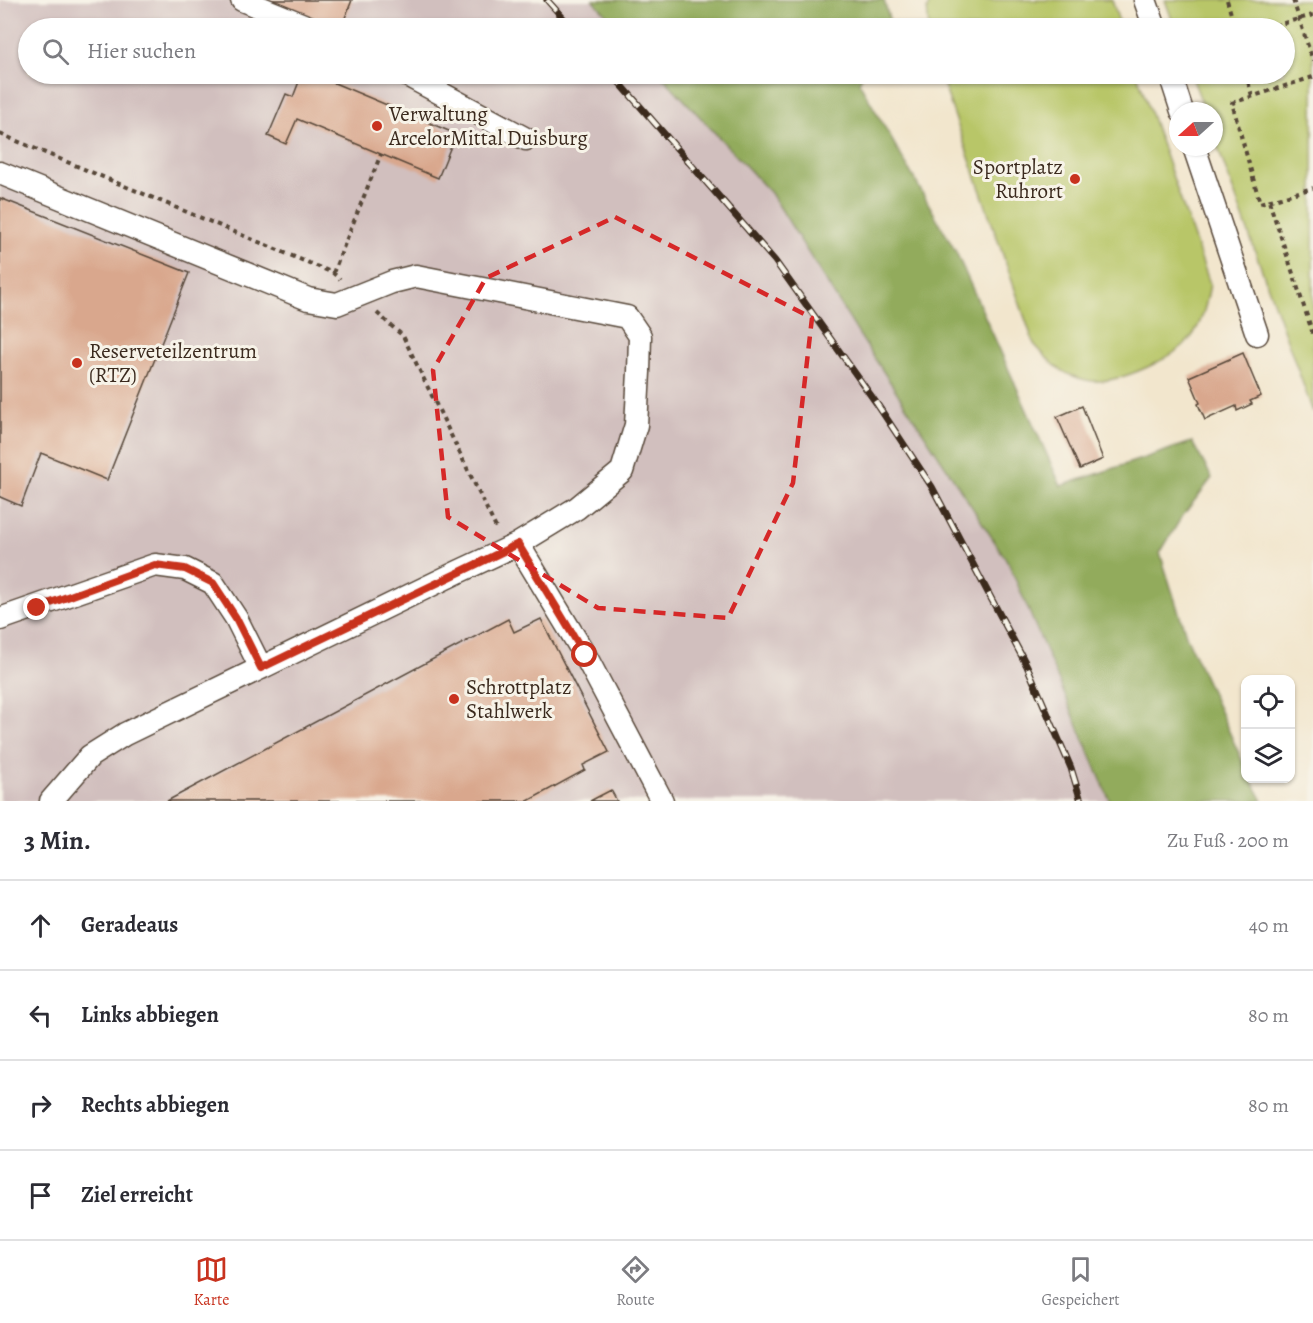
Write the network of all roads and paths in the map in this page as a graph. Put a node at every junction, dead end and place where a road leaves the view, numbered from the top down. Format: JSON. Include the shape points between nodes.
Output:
{"nodes":[{"id":1,"x":242,"y":0,"type":"edge"},
{"id":2,"x":1145,"y":0,"type":"edge"},
{"id":3,"x":1227,"y":0,"type":"edge"},
{"id":4,"x":1293,"y":0,"type":"edge"},
{"id":5,"x":1313,"y":15,"type":"edge"},
{"id":6,"x":286,"y":18,"type":"edge"},
{"id":7,"x":1151,"y":18,"type":"edge"},
{"id":8,"x":1232,"y":18,"type":"edge"},
{"id":9,"x":1300,"y":19,"type":"junction"},
{"id":10,"x":1295,"y":20,"type":"edge"},
{"id":11,"x":1313,"y":61,"type":"edge"},
{"id":12,"x":1313,"y":77,"type":"edge"},
{"id":13,"x":1295,"y":83,"type":"edge"},
{"id":14,"x":424,"y":84,"type":"edge"},
{"id":15,"x":1173,"y":84,"type":"edge"},
{"id":16,"x":1249,"y":84,"type":"edge"},
{"id":17,"x":1291,"y":84,"type":"edge"},
{"id":18,"x":1252,"y":96,"type":"junction"},
{"id":19,"x":1179,"y":102,"type":"edge"},
{"id":20,"x":526,"y":139,"type":"dead end"},
{"id":21,"x":381,"y":154,"type":"dead end"},
{"id":22,"x":1197,"y":156,"type":"edge"},
{"id":23,"x":0,"y":173,"type":"edge"},
{"id":24,"x":1313,"y":188,"type":"edge"},
{"id":25,"x":1269,"y":201,"type":"junction"},
{"id":26,"x":333,"y":273,"type":"dead end"},
{"id":27,"x":1257,"y":334,"type":"dead end"},
{"id":28,"x":1313,"y":334,"type":"edge"},
{"id":29,"x":518,"y":544,"type":"junction"},
{"id":30,"x":0,"y":619,"type":"edge"},
{"id":31,"x":261,"y":668,"type":"junction"},
{"id":32,"x":51,"y":801,"type":"edge"},
{"id":33,"x":662,"y":801,"type":"edge"}],
"edges":[{"from":1,"to":6,"type":"lane"},
{"from":2,"to":7,"type":"lane"},
{"from":3,"to":8,"type":"path"},
{"from":4,"to":9,"type":"path"},
{"from":5,"to":9,"type":"path"},
{"from":9,"to":10,"type":"path"},
{"from":9,"to":11,"type":"path"},
{"from":12,"to":13,"type":"path"},
{"from":14,"to":20,"type":"lane"},
{"from":15,"to":19,"type":"lane"},
{"from":16,"to":18,"type":"path"},
{"from":17,"to":18,"type":"path"},
{"from":18,"to":25,"type":"path","via":[[1232,103],[1260,203]]},
{"from":21,"to":26,"type":"path"},
{"from":22,"to":27,"type":"lane"},
{"from":23,"to":29,"type":"lane","via":[[308,298],[338,304],[416,276],[627,317],[640,336],[639,372],[636,425],[622,471],[577,508]]},
{"from":24,"to":25,"type":"path"},
{"from":25,"to":28,"type":"path"},
{"from":29,"to":31,"type":"lane"},
{"from":29,"to":33,"type":"lane","via":[[585,655]]},
{"from":30,"to":31,"type":"lane","via":[[155,565],[185,569],[213,583]]},
{"from":31,"to":32,"type":"lane","via":[[125,734],[90,756]]}]}
